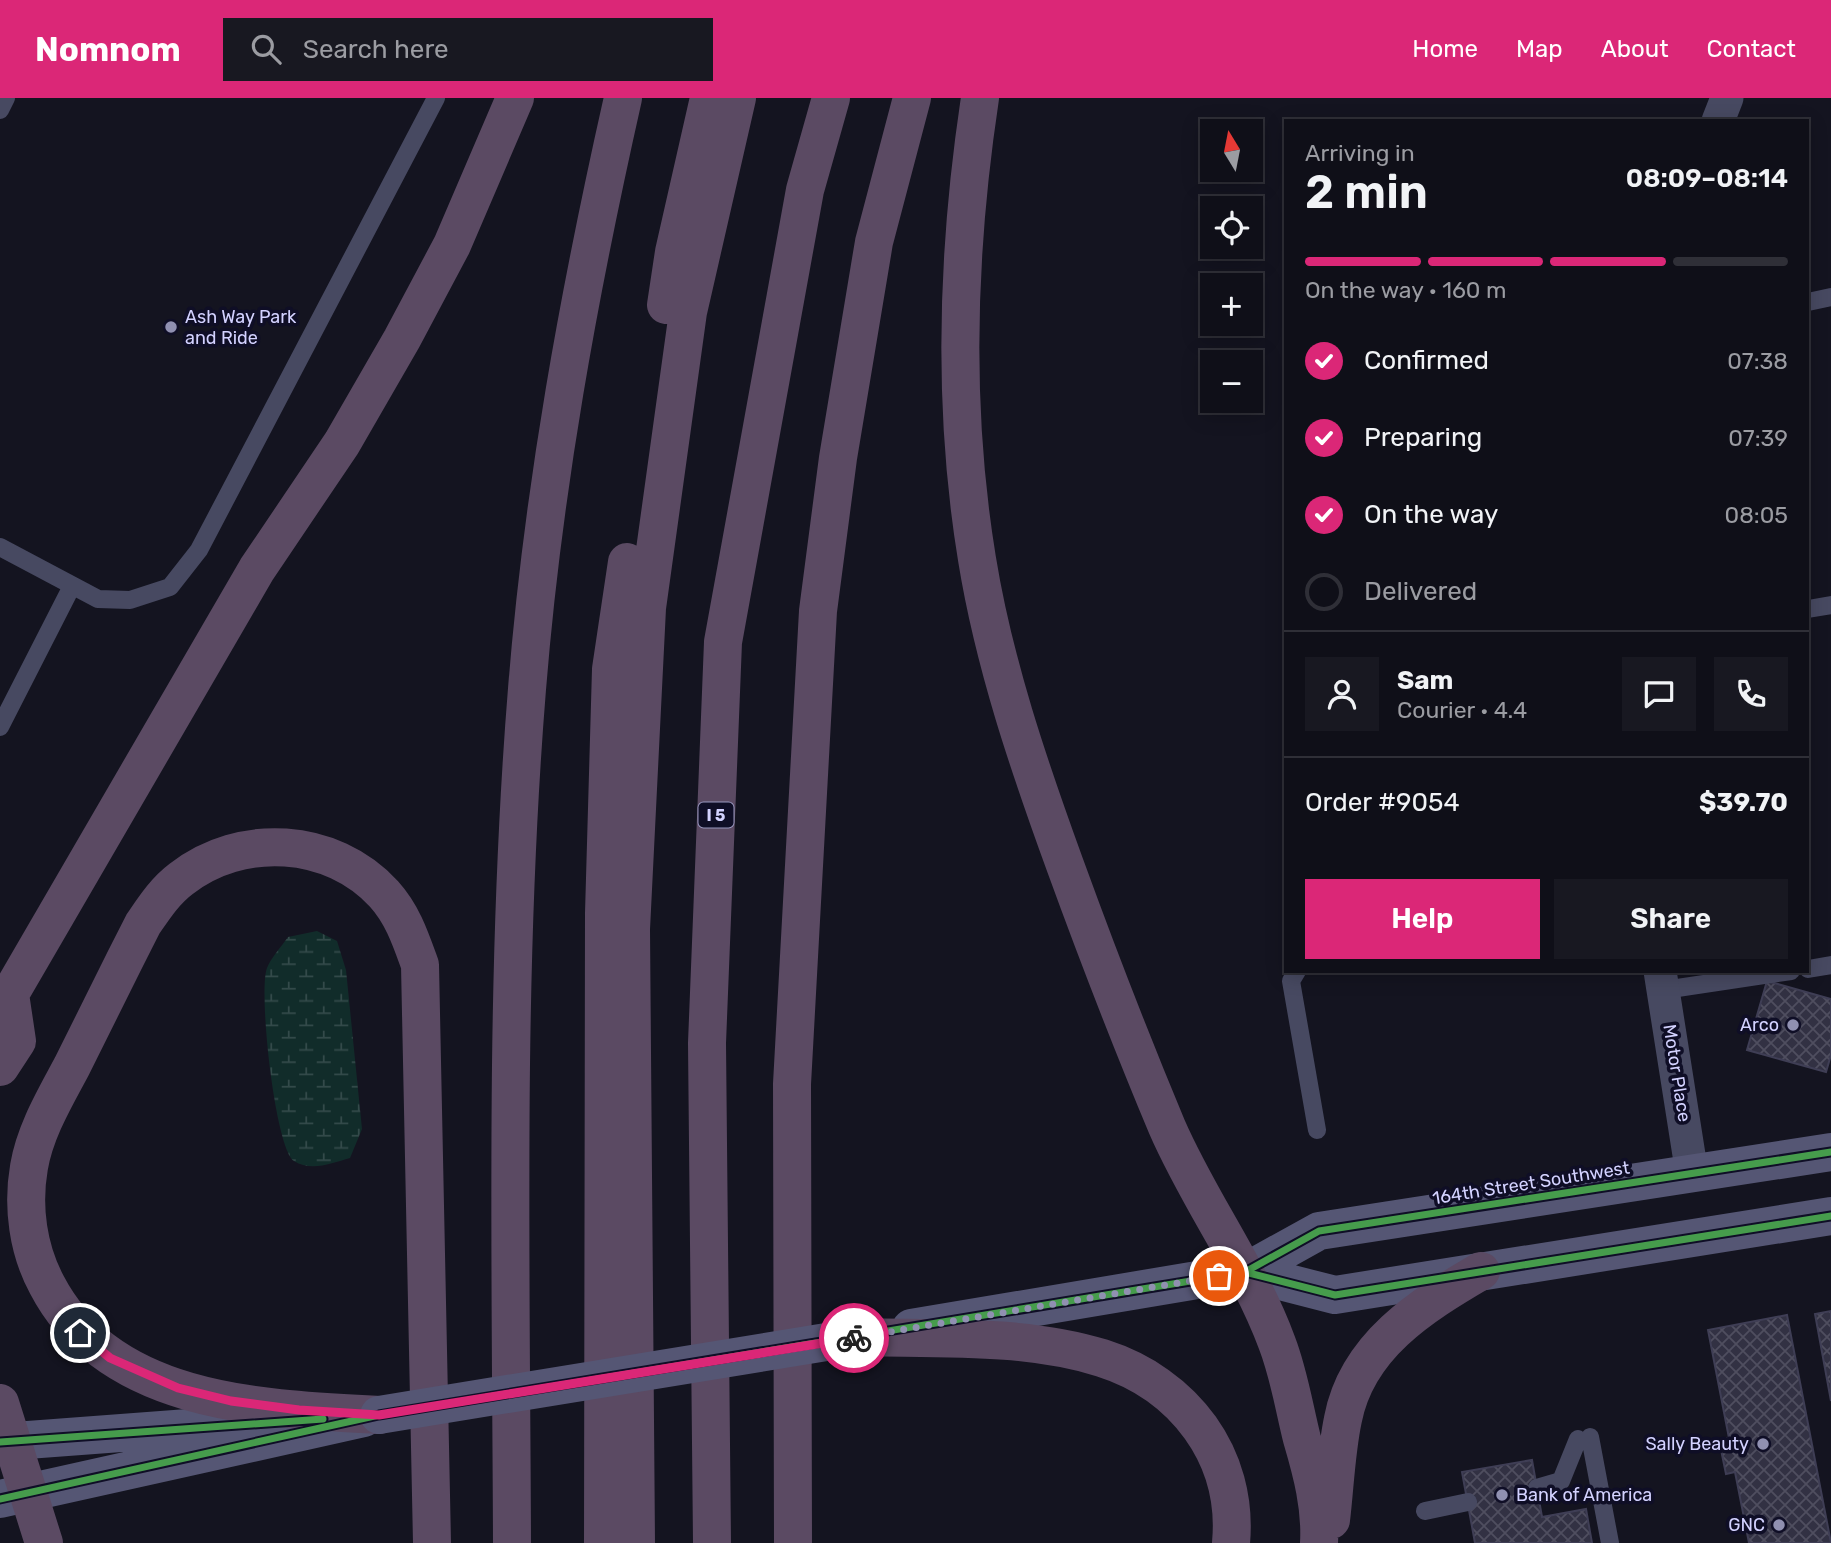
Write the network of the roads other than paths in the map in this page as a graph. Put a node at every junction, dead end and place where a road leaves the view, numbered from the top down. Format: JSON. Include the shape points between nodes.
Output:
{"nodes":[{"id":1,"x":436,"y":98,"type":"edge"},
{"id":2,"x":515,"y":98,"type":"edge"},
{"id":3,"x":623,"y":98,"type":"edge"},
{"id":4,"x":709,"y":98,"type":"edge"},
{"id":5,"x":737,"y":98,"type":"edge"},
{"id":6,"x":831,"y":98,"type":"edge"},
{"id":7,"x":912,"y":98,"type":"edge"},
{"id":8,"x":980,"y":98,"type":"edge"},
{"id":9,"x":1727,"y":98,"type":"edge"},
{"id":10,"x":1719,"y":119,"type":"edge"},
{"id":11,"x":1831,"y":297,"type":"edge"},
{"id":12,"x":1809,"y":302,"type":"edge"},
{"id":13,"x":0,"y":547,"type":"edge"},
{"id":14,"x":72,"y":586,"type":"junction"},
{"id":15,"x":1831,"y":605,"type":"edge"},
{"id":16,"x":1809,"y":609,"type":"edge"},
{"id":17,"x":0,"y":727,"type":"edge"},
{"id":18,"x":1831,"y":965,"type":"edge"},
{"id":19,"x":1809,"y":969,"type":"edge"},
{"id":20,"x":1296,"y":973,"type":"edge"},
{"id":21,"x":1765,"y":973,"type":"edge"},
{"id":22,"x":1662,"y":981,"type":"edge"},
{"id":23,"x":5,"y":998,"type":"edge"},
{"id":24,"x":0,"y":1067,"type":"edge"},
{"id":25,"x":1317,"y":1130,"type":"dead end"},
{"id":26,"x":1831,"y":1152,"type":"edge"},
{"id":27,"x":1692,"y":1174,"type":"junction"},
{"id":28,"x":1831,"y":1216,"type":"edge"},
{"id":29,"x":1481,"y":1271,"type":"junction"},
{"id":30,"x":1245,"y":1272,"type":"junction"},
{"id":31,"x":857,"y":1337,"type":"junction"},
{"id":32,"x":0,"y":1403,"type":"edge"},
{"id":33,"x":379,"y":1415,"type":"junction"},
{"id":34,"x":6,"y":1441,"type":"edge"},
{"id":35,"x":1537,"y":1488,"type":"dead end"},
{"id":36,"x":15,"y":1497,"type":"edge"},
{"id":37,"x":1468,"y":1502,"type":"dead end"},
{"id":38,"x":1424,"y":1511,"type":"dead end"},
{"id":39,"x":44,"y":1543,"type":"edge"},
{"id":40,"x":432,"y":1543,"type":"edge"},
{"id":41,"x":512,"y":1543,"type":"edge"},
{"id":42,"x":603,"y":1543,"type":"edge"},
{"id":43,"x":636,"y":1543,"type":"edge"},
{"id":44,"x":712,"y":1543,"type":"edge"},
{"id":45,"x":793,"y":1543,"type":"edge"},
{"id":46,"x":1231,"y":1543,"type":"edge"},
{"id":47,"x":1319,"y":1543,"type":"edge"},
{"id":48,"x":1326,"y":1543,"type":"edge"},
{"id":49,"x":1610,"y":1543,"type":"edge"}],
"edges":[{"from":1,"to":14,"type":"lane","via":[[199,550],[170,587],[130,600],[98,599]]},
{"from":2,"to":23,"type":"highway","via":[[452,245],[402,339],[342,443],[257,569]]},
{"from":3,"to":41,"type":"highway","via":[[568,360],[544,523],[527,688],[512,1015]]},
{"from":4,"to":42,"type":"highway","via":[[674,251],[611,669],[604,913]]},
{"from":5,"to":43,"type":"highway","via":[[688,312],[647,608],[631,929]]},
{"from":6,"to":44,"type":"highway","number":"I 5","via":[[805,190],[723,642],[707,1043]]},
{"from":7,"to":45,"type":"highway","via":[[874,242],[818,611],[792,1084]]},
{"from":8,"to":30,"type":"highway","via":[[963,256],[960,382],[971,518],[997,655],[1037,789],[1159,1107]]},
{"from":9,"to":10,"type":"street"},
{"from":11,"to":12,"type":"lane"},
{"from":13,"to":14,"type":"lane"},
{"from":14,"to":17,"type":"lane"},
{"from":15,"to":16,"type":"lane"},
{"from":18,"to":19,"type":"lane"},
{"from":20,"to":25,"type":"lane","via":[[1291,981]]},
{"from":21,"to":22,"type":"lane"},
{"from":22,"to":27,"type":"street","name":"Motor Place"},
{"from":23,"to":24,"type":"highway","via":[[17,1041]]},
{"from":26,"to":27,"type":"main road","name":"164th Street Southwest"},
{"from":27,"to":30,"type":"main road","name":"164th Street Southwest","via":[[1319,1230]]},
{"from":28,"to":29,"type":"main road","name":"164th Street Southwest"},
{"from":29,"to":30,"type":"main road","name":"164th Street Southwest","via":[[1335,1296]]},
{"from":29,"to":48,"type":"highway","via":[[1422,1307],[1370,1356],[1343,1417]]},
{"from":30,"to":31,"type":"main road","name":"164th Street Southwest"},
{"from":30,"to":47,"type":"highway","via":[[1278,1345],[1314,1484],[1321,1521]]},
{"from":31,"to":33,"type":"main road","name":"164th Street Southwest","bridge":true},
{"from":31,"to":46,"type":"highway","via":[[1050,1347],[1102,1358],[1157,1385],[1187,1408],[1212,1444],[1229,1493]]},
{"from":32,"to":34,"type":"highway"},
{"from":33,"to":34,"type":"main road","name":"164th Street Southwest"},
{"from":33,"to":36,"type":"main road","name":"164th Street Southwest"},
{"from":33,"to":40,"type":"highway","via":[[231,1401],[148,1377],[110,1358],[80,1333],[56,1304],[29,1238],[29,1166],[40,1127],[143,924],[181,879],[218,857],[246,849],[305,849],[341,861],[366,877],[404,921],[420,965]]},
{"from":34,"to":36,"type":"highway"},
{"from":35,"to":49,"type":"lane","via":[[1561,1481],[1584,1438]]},
{"from":36,"to":39,"type":"highway"},
{"from":37,"to":38,"type":"lane"}]}
